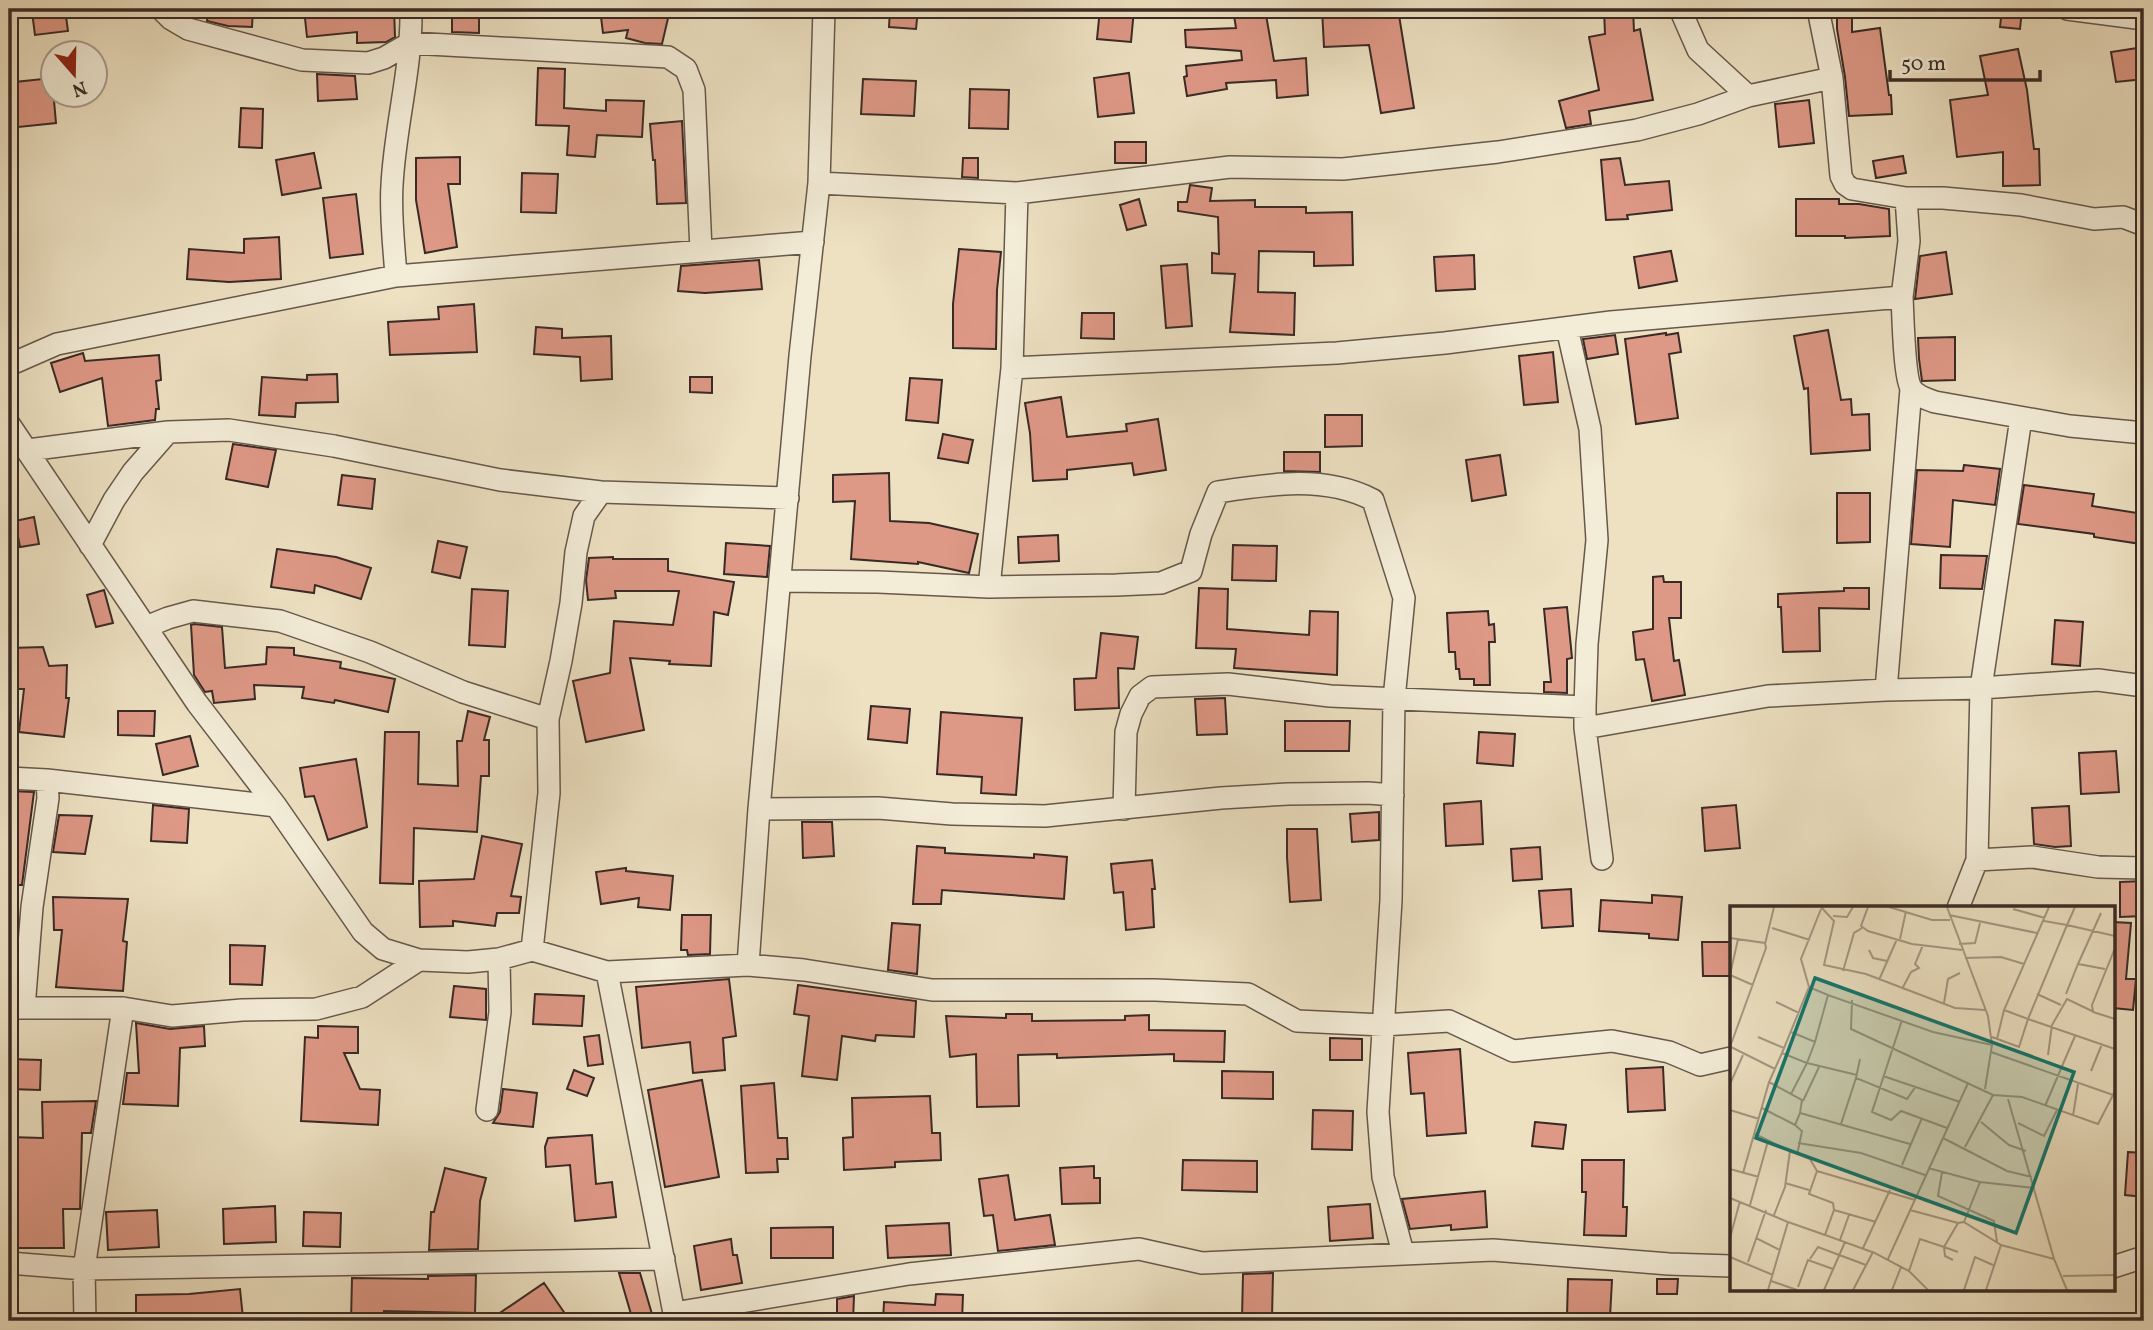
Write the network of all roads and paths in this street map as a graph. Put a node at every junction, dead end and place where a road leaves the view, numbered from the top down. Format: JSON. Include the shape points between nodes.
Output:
{"nodes":[{"id":1,"x":161,"y":9,"type":"edge"},
{"id":2,"x":411,"y":9,"type":"edge"},
{"id":3,"x":824,"y":9,"type":"edge"},
{"id":4,"x":1680,"y":9,"type":"edge"},
{"id":5,"x":1818,"y":9,"type":"edge"},
{"id":6,"x":2067,"y":9,"type":"edge"},
{"id":7,"x":2144,"y":19,"type":"edge"},
{"id":8,"x":410,"y":43,"type":"junction"},
{"id":9,"x":1832,"y":78,"type":"junction"},
{"id":10,"x":1748,"y":96,"type":"junction"},
{"id":11,"x":819,"y":183,"type":"junction"},
{"id":12,"x":1017,"y":193,"type":"junction"},
{"id":13,"x":1906,"y":198,"type":"junction"},
{"id":14,"x":2144,"y":225,"type":"edge"},
{"id":15,"x":813,"y":242,"type":"junction"},
{"id":16,"x":701,"y":251,"type":"junction"},
{"id":17,"x":396,"y":276,"type":"junction"},
{"id":18,"x":1902,"y":297,"type":"junction"},
{"id":19,"x":1567,"y":328,"type":"junction"},
{"id":20,"x":9,"y":365,"type":"edge"},
{"id":21,"x":1012,"y":368,"type":"junction"},
{"id":22,"x":1911,"y":389,"type":"junction"},
{"id":23,"x":2021,"y":418,"type":"junction"},
{"id":24,"x":9,"y":424,"type":"edge"},
{"id":25,"x":169,"y":432,"type":"junction"},
{"id":26,"x":2144,"y":433,"type":"edge"},
{"id":27,"x":28,"y":450,"type":"junction"},
{"id":28,"x":601,"y":492,"type":"junction"},
{"id":29,"x":788,"y":498,"type":"junction"},
{"id":30,"x":90,"y":545,"type":"junction"},
{"id":31,"x":781,"y":581,"type":"junction"},
{"id":32,"x":989,"y":587,"type":"junction"},
{"id":33,"x":146,"y":627,"type":"junction"},
{"id":34,"x":2144,"y":686,"type":"edge"},
{"id":35,"x":1981,"y":688,"type":"junction"},
{"id":36,"x":1886,"y":690,"type":"junction"},
{"id":37,"x":1394,"y":699,"type":"junction"},
{"id":38,"x":1585,"y":717,"type":"junction"},
{"id":39,"x":548,"y":719,"type":"junction"},
{"id":40,"x":9,"y":778,"type":"edge"},
{"id":41,"x":47,"y":780,"type":"junction"},
{"id":42,"x":1393,"y":795,"type":"junction"},
{"id":43,"x":276,"y":806,"type":"junction"},
{"id":44,"x":759,"y":809,"type":"junction"},
{"id":45,"x":1124,"y":809,"type":"junction"},
{"id":46,"x":1602,"y":859,"type":"dead end"},
{"id":47,"x":1977,"y":860,"type":"junction"},
{"id":48,"x":2144,"y":868,"type":"edge"},
{"id":49,"x":1959,"y":906,"type":"edge"},
{"id":50,"x":532,"y":950,"type":"junction"},
{"id":51,"x":499,"y":959,"type":"junction"},
{"id":52,"x":419,"y":960,"type":"junction"},
{"id":53,"x":748,"y":965,"type":"junction"},
{"id":54,"x":607,"y":972,"type":"junction"},
{"id":55,"x":16,"y":1008,"type":"edge"},
{"id":56,"x":123,"y":1008,"type":"junction"},
{"id":57,"x":1383,"y":1025,"type":"junction"},
{"id":58,"x":1730,"y":1058,"type":"edge"},
{"id":59,"x":487,"y":1110,"type":"dead end"},
{"id":60,"x":1404,"y":1253,"type":"junction"},
{"id":61,"x":2144,"y":1258,"type":"edge"},
{"id":62,"x":663,"y":1259,"type":"junction"},
{"id":63,"x":9,"y":1263,"type":"edge"},
{"id":64,"x":1730,"y":1266,"type":"edge"},
{"id":65,"x":2114,"y":1267,"type":"edge"},
{"id":66,"x":84,"y":1269,"type":"junction"},
{"id":67,"x":676,"y":1317,"type":"edge"},
{"id":68,"x":85,"y":1321,"type":"edge"}],
"edges":[{"from":1,"to":8,"type":"street","via":[[188,30],[302,60],[368,63]]},
{"from":2,"to":8,"type":"street"},
{"from":3,"to":11,"type":"street"},
{"from":4,"to":10,"type":"street","via":[[1698,50]]},
{"from":5,"to":9,"type":"street"},
{"from":6,"to":7,"type":"street"},
{"from":8,"to":16,"type":"street","via":[[668,57],[686,69],[694,90]]},
{"from":8,"to":17,"type":"street","via":[[391,187]]},
{"from":9,"to":10,"type":"street"},
{"from":9,"to":13,"type":"street","via":[[1844,184]]},
{"from":10,"to":12,"type":"street","via":[[1637,130],[1498,152],[1343,169],[1230,167]]},
{"from":11,"to":12,"type":"street"},
{"from":11,"to":15,"type":"street"},
{"from":12,"to":21,"type":"street"},
{"from":13,"to":14,"type":"street","via":[[2021,205],[2094,219],[2123,217]]},
{"from":13,"to":18,"type":"street","via":[[1909,241]]},
{"from":15,"to":16,"type":"street"},
{"from":15,"to":29,"type":"street"},
{"from":16,"to":17,"type":"street"},
{"from":17,"to":20,"type":"street","via":[[57,344]]},
{"from":18,"to":19,"type":"street"},
{"from":18,"to":22,"type":"street","via":[[1906,375]]},
{"from":19,"to":21,"type":"street","via":[[1337,353]]},
{"from":19,"to":38,"type":"street","via":[[1590,429],[1597,540]]},
{"from":21,"to":32,"type":"street"},
{"from":22,"to":23,"type":"street","via":[[1935,402]]},
{"from":22,"to":36,"type":"street"},
{"from":23,"to":26,"type":"street"},
{"from":23,"to":35,"type":"street"},
{"from":24,"to":27,"type":"street"},
{"from":25,"to":27,"type":"street"},
{"from":25,"to":28,"type":"street","via":[[229,430],[500,480]]},
{"from":25,"to":30,"type":"street","via":[[132,472]]},
{"from":27,"to":30,"type":"street"},
{"from":28,"to":29,"type":"street"},
{"from":28,"to":39,"type":"street","via":[[584,516]]},
{"from":29,"to":31,"type":"street"},
{"from":30,"to":33,"type":"street"},
{"from":31,"to":32,"type":"street"},
{"from":31,"to":44,"type":"street"},
{"from":32,"to":37,"type":"street","via":[[1161,583],[1191,571],[1218,492],[1272,484],[1338,486],[1373,499],[1404,598]]},
{"from":33,"to":39,"type":"street","via":[[192,611],[280,621]]},
{"from":33,"to":43,"type":"street"},
{"from":34,"to":35,"type":"street","via":[[2098,680]]},
{"from":35,"to":36,"type":"street"},
{"from":35,"to":47,"type":"street"},
{"from":36,"to":38,"type":"street","via":[[1768,696]]},
{"from":37,"to":38,"type":"street"},
{"from":37,"to":42,"type":"street"},
{"from":37,"to":45,"type":"street","via":[[1228,684],[1152,687],[1140,696],[1126,732]]},
{"from":38,"to":46,"type":"street"},
{"from":39,"to":50,"type":"street","via":[[549,793]]},
{"from":40,"to":41,"type":"street"},
{"from":41,"to":43,"type":"street"},
{"from":41,"to":55,"type":"street"},
{"from":42,"to":45,"type":"street","via":[[1235,797]]},
{"from":42,"to":57,"type":"street"},
{"from":43,"to":52,"type":"street","via":[[363,932],[383,948]]},
{"from":44,"to":45,"type":"street","via":[[878,808],[1045,816]]},
{"from":44,"to":53,"type":"street"},
{"from":47,"to":48,"type":"street","via":[[2032,857],[2098,867]]},
{"from":47,"to":49,"type":"street"},
{"from":50,"to":51,"type":"street"},
{"from":50,"to":54,"type":"street"},
{"from":51,"to":52,"type":"street"},
{"from":51,"to":59,"type":"street","via":[[500,1012]]},
{"from":52,"to":56,"type":"street","via":[[362,997],[316,1009],[172,1016]]},
{"from":53,"to":54,"type":"street"},
{"from":53,"to":57,"type":"street","via":[[932,990],[1248,994],[1297,1021]]},
{"from":54,"to":62,"type":"street"},
{"from":55,"to":56,"type":"street"},
{"from":56,"to":66,"type":"street"},
{"from":57,"to":58,"type":"street","via":[[1449,1021],[1513,1051],[1612,1041],[1669,1052],[1700,1065]]},
{"from":57,"to":60,"type":"street","via":[[1378,1112],[1383,1177]]},
{"from":60,"to":64,"type":"street","via":[[1493,1250]]},
{"from":60,"to":67,"type":"street","via":[[1202,1263],[1139,1249],[909,1274]]},
{"from":61,"to":65,"type":"street"},
{"from":62,"to":66,"type":"street"},
{"from":62,"to":67,"type":"street"},
{"from":63,"to":66,"type":"street"},
{"from":66,"to":68,"type":"street"}]}
